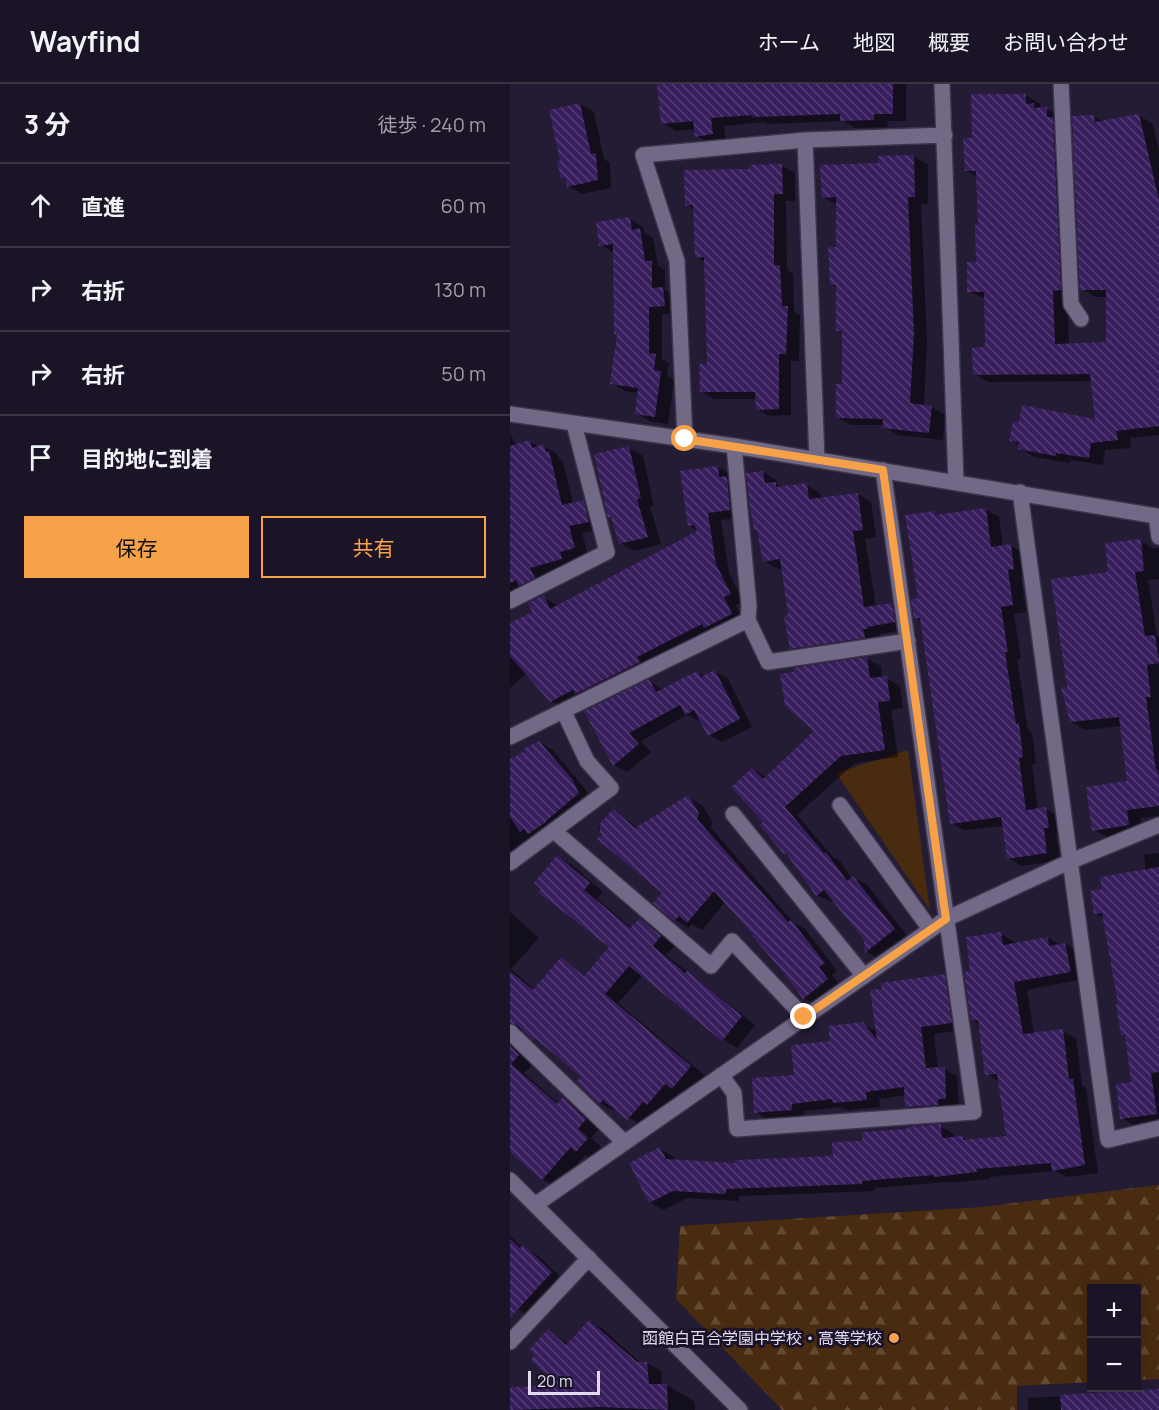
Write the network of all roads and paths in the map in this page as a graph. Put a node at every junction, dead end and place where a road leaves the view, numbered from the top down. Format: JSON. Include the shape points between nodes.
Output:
{"nodes":[{"id":1,"x":942,"y":84,"type":"edge"},
{"id":2,"x":1061,"y":84,"type":"edge"},
{"id":3,"x":945,"y":135,"type":"junction"},
{"id":4,"x":805,"y":140,"type":"junction"},
{"id":5,"x":1081,"y":320,"type":"dead end"},
{"id":6,"x":510,"y":414,"type":"edge"},
{"id":7,"x":574,"y":424,"type":"junction"},
{"id":8,"x":685,"y":439,"type":"junction"},
{"id":9,"x":734,"y":447,"type":"junction"},
{"id":10,"x":817,"y":460,"type":"junction"},
{"id":11,"x":883,"y":470,"type":"junction"},
{"id":12,"x":956,"y":482,"type":"junction"},
{"id":13,"x":1020,"y":492,"type":"junction"},
{"id":14,"x":1159,"y":537,"type":"edge"},
{"id":15,"x":510,"y":601,"type":"edge"},
{"id":16,"x":748,"y":620,"type":"junction"},
{"id":17,"x":908,"y":641,"type":"junction"},
{"id":18,"x":564,"y":712,"type":"junction"},
{"id":19,"x":510,"y":737,"type":"edge"},
{"id":20,"x":840,"y":805,"type":"dead end"},
{"id":21,"x":734,"y":814,"type":"dead end"},
{"id":22,"x":1159,"y":825,"type":"edge"},
{"id":23,"x":554,"y":831,"type":"junction"},
{"id":24,"x":1069,"y":862,"type":"junction"},
{"id":25,"x":510,"y":863,"type":"edge"},
{"id":26,"x":946,"y":919,"type":"junction"},
{"id":27,"x":930,"y":929,"type":"junction"},
{"id":28,"x":864,"y":976,"type":"junction"},
{"id":29,"x":804,"y":1017,"type":"junction"},
{"id":30,"x":510,"y":1032,"type":"edge"},
{"id":31,"x":721,"y":1075,"type":"junction"},
{"id":32,"x":1159,"y":1128,"type":"edge"},
{"id":33,"x":624,"y":1142,"type":"junction"},
{"id":34,"x":510,"y":1180,"type":"edge"},
{"id":35,"x":535,"y":1205,"type":"junction"},
{"id":36,"x":589,"y":1258,"type":"junction"},
{"id":37,"x":510,"y":1342,"type":"edge"},
{"id":38,"x":737,"y":1409,"type":"edge"}],
"edges":[{"from":1,"to":3,"type":"street"},
{"from":2,"to":5,"type":"street","via":[[1071,304]]},
{"from":3,"to":4,"type":"street"},
{"from":3,"to":12,"type":"street"},
{"from":4,"to":8,"type":"street","via":[[643,155],[677,261]]},
{"from":4,"to":10,"type":"street"},
{"from":6,"to":7,"type":"street"},
{"from":7,"to":8,"type":"street"},
{"from":7,"to":15,"type":"street","via":[[607,552]]},
{"from":8,"to":9,"type":"street"},
{"from":9,"to":10,"type":"street"},
{"from":9,"to":16,"type":"street"},
{"from":10,"to":11,"type":"street"},
{"from":11,"to":12,"type":"street"},
{"from":11,"to":17,"type":"street"},
{"from":12,"to":13,"type":"street"},
{"from":13,"to":14,"type":"street","via":[[1156,516]]},
{"from":13,"to":24,"type":"street"},
{"from":16,"to":17,"type":"street","via":[[768,662]]},
{"from":16,"to":18,"type":"street"},
{"from":17,"to":26,"type":"street"},
{"from":18,"to":19,"type":"street"},
{"from":18,"to":23,"type":"street","via":[[587,761],[611,789]]},
{"from":20,"to":27,"type":"street"},
{"from":21,"to":28,"type":"street"},
{"from":22,"to":24,"type":"street"},
{"from":23,"to":25,"type":"street"},
{"from":23,"to":29,"type":"street","via":[[711,966],[732,941]]},
{"from":24,"to":26,"type":"street"},
{"from":24,"to":32,"type":"street","via":[[1108,1140]]},
{"from":26,"to":27,"type":"street"},
{"from":26,"to":31,"type":"street","via":[[974,1112],[737,1129],[734,1093]]},
{"from":27,"to":28,"type":"street"},
{"from":28,"to":29,"type":"street"},
{"from":29,"to":31,"type":"street"},
{"from":30,"to":33,"type":"street"},
{"from":31,"to":33,"type":"street"},
{"from":33,"to":35,"type":"street"},
{"from":34,"to":35,"type":"street"},
{"from":35,"to":36,"type":"street"},
{"from":36,"to":37,"type":"street"},
{"from":36,"to":38,"type":"street"}]}
